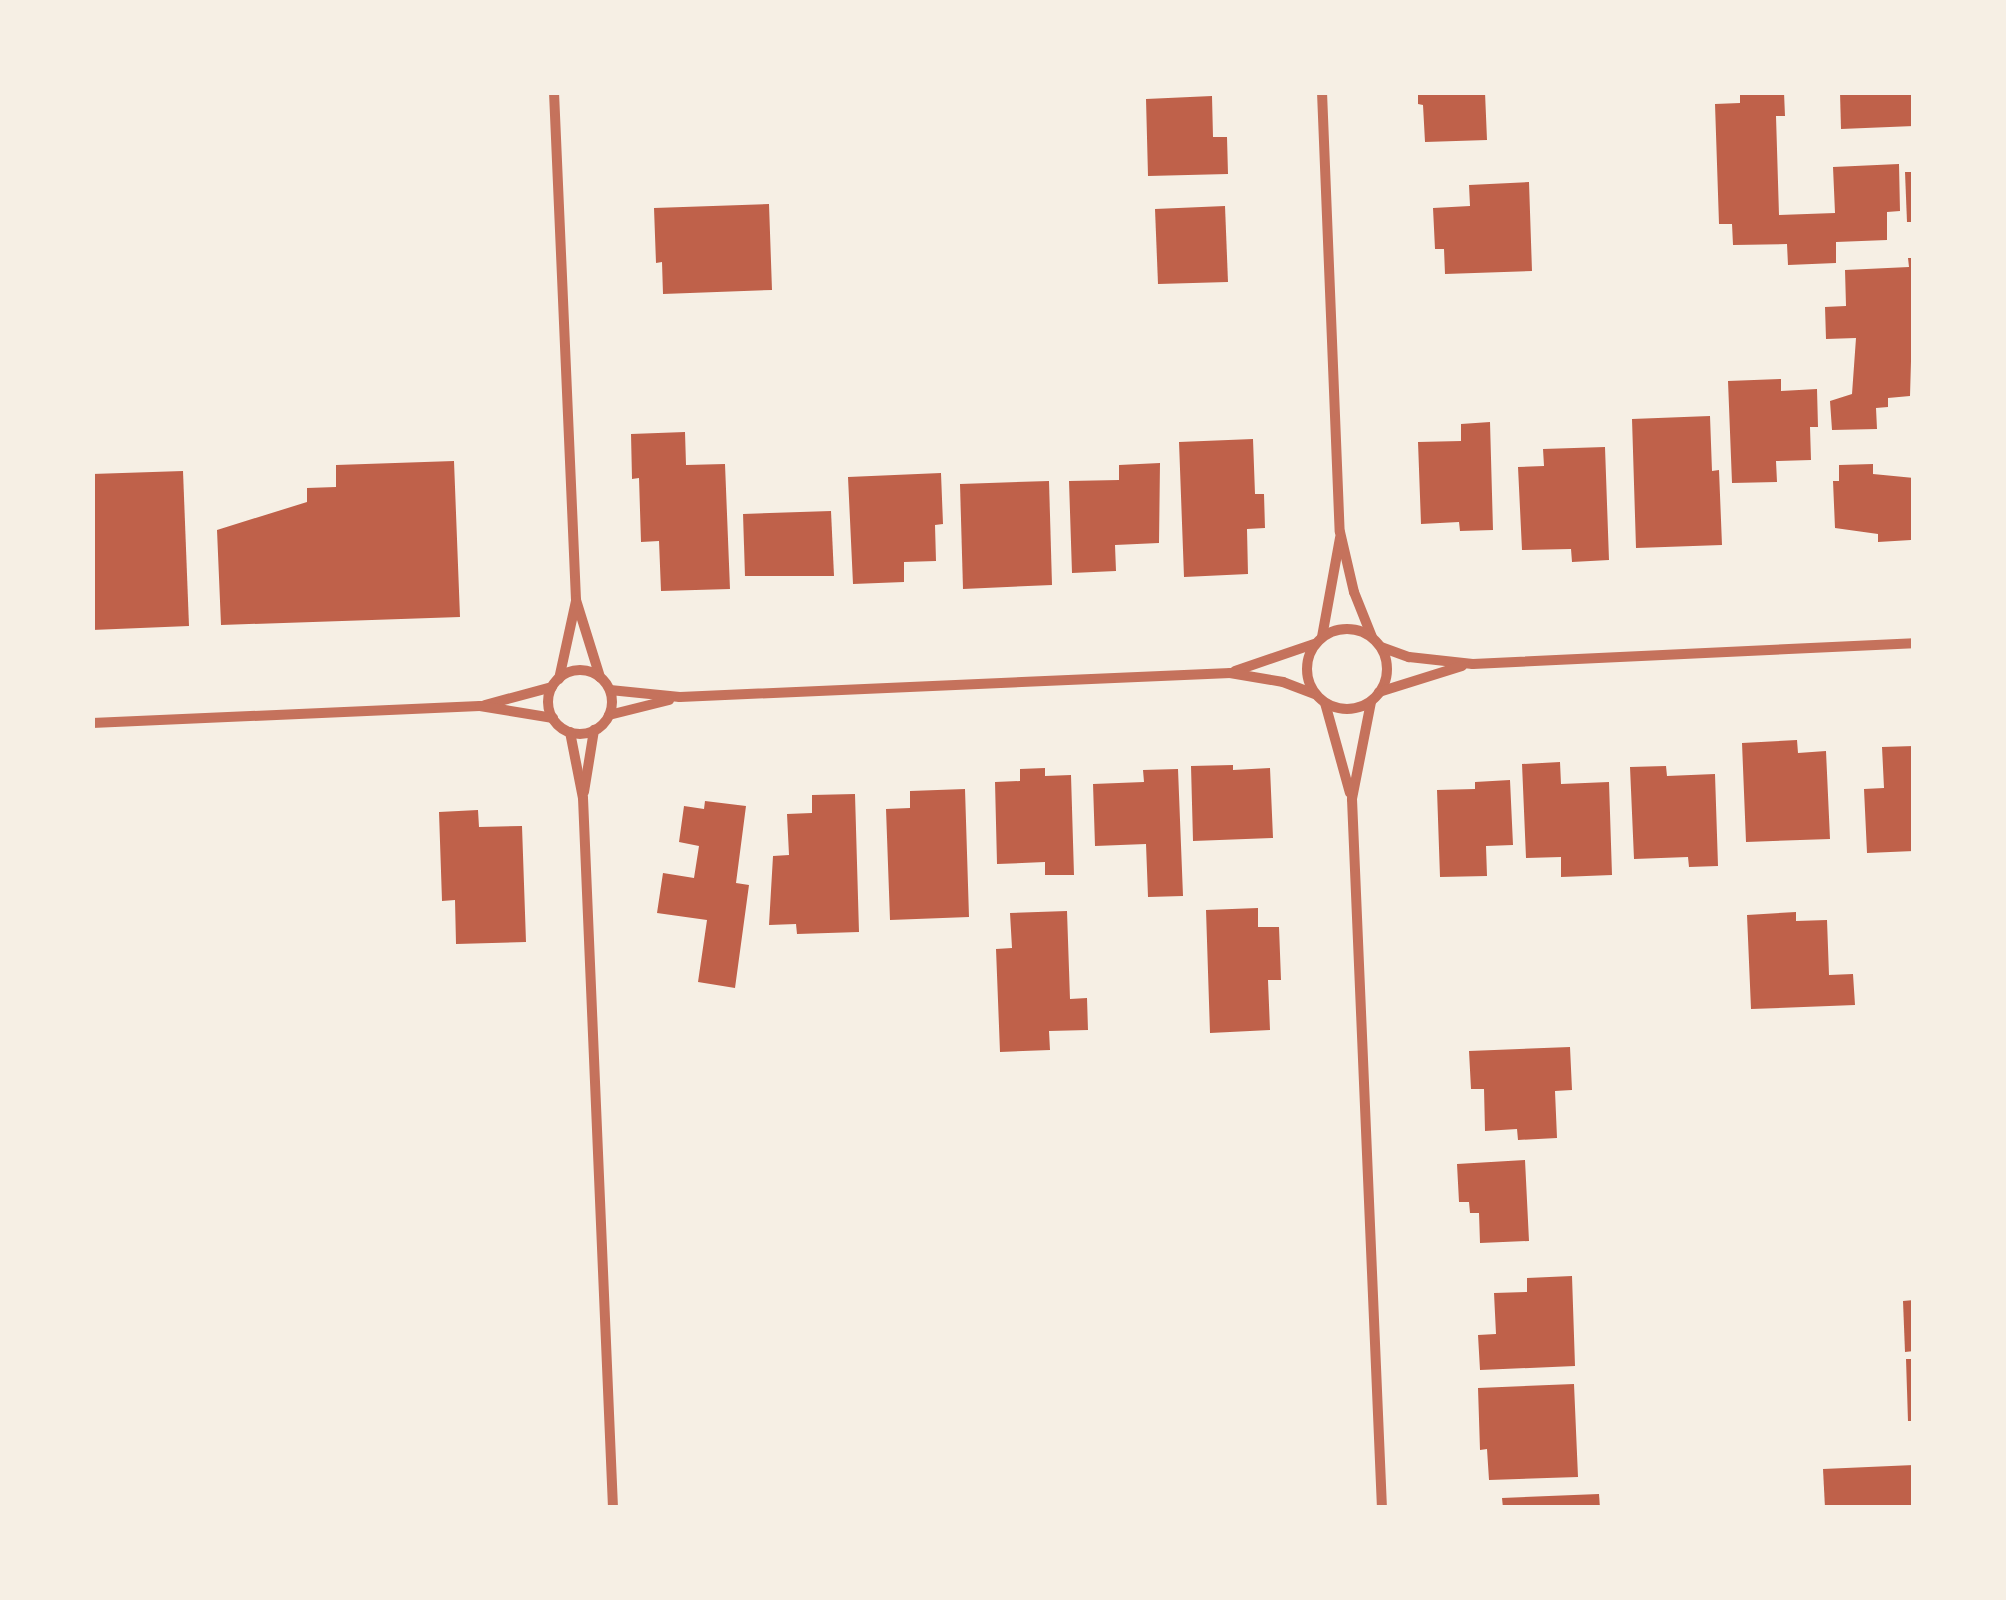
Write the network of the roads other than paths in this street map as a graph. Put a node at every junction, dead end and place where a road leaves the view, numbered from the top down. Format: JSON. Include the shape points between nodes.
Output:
{"nodes":[{"id":1,"x":554,"y":92,"type":"edge"},
{"id":2,"x":1322,"y":92,"type":"edge"},
{"id":3,"x":1340,"y":532,"type":"junction"},
{"id":4,"x":576,"y":600,"type":"junction"},
{"id":5,"x":1372,"y":637,"type":"junction"},
{"id":6,"x":1319,"y":640,"type":"junction"},
{"id":7,"x":1914,"y":643,"type":"edge"},
{"id":8,"x":1381,"y":648,"type":"junction"},
{"id":9,"x":1473,"y":664,"type":"junction"},
{"id":10,"x":1230,"y":673,"type":"junction"},
{"id":11,"x":600,"y":677,"type":"junction"},
{"id":12,"x":556,"y":683,"type":"junction"},
{"id":13,"x":610,"y":690,"type":"junction"},
{"id":14,"x":1379,"y":692,"type":"junction"},
{"id":15,"x":1315,"y":694,"type":"junction"},
{"id":16,"x":680,"y":698,"type":"junction"},
{"id":17,"x":1371,"y":702,"type":"junction"},
{"id":18,"x":1325,"y":703,"type":"junction"},
{"id":19,"x":480,"y":706,"type":"junction"},
{"id":20,"x":609,"y":715,"type":"junction"},
{"id":21,"x":553,"y":718,"type":"junction"},
{"id":22,"x":92,"y":723,"type":"edge"},
{"id":23,"x":594,"y":730,"type":"junction"},
{"id":24,"x":570,"y":732,"type":"junction"},
{"id":25,"x":584,"y":798,"type":"junction"},
{"id":26,"x":1352,"y":799,"type":"junction"},
{"id":27,"x":614,"y":1508,"type":"edge"},
{"id":28,"x":1382,"y":1508,"type":"edge"}],
"edges":[{"from":1,"to":4,"type":"street"},
{"from":2,"to":3,"type":"street"},
{"from":3,"to":5,"type":"street"},
{"from":3,"to":6,"type":"street"},
{"from":4,"to":11,"type":"street"},
{"from":4,"to":12,"type":"street"},
{"from":5,"to":6,"type":"street","via":[[1346,628]]},
{"from":5,"to":8,"type":"street"},
{"from":6,"to":10,"type":"street"},
{"from":6,"to":15,"type":"street","via":[[1306,671]]},
{"from":7,"to":9,"type":"street"},
{"from":8,"to":9,"type":"street"},
{"from":8,"to":14,"type":"street","via":[[1387,674]]},
{"from":9,"to":14,"type":"street"},
{"from":10,"to":15,"type":"street"},
{"from":10,"to":16,"type":"street"},
{"from":11,"to":12,"type":"street","via":[[575,671]]},
{"from":11,"to":13,"type":"street"},
{"from":12,"to":19,"type":"street"},
{"from":12,"to":21,"type":"street"},
{"from":13,"to":16,"type":"street"},
{"from":13,"to":20,"type":"street"},
{"from":14,"to":17,"type":"street"},
{"from":15,"to":18,"type":"street"},
{"from":16,"to":20,"type":"street"},
{"from":17,"to":18,"type":"street","via":[[1350,709]]},
{"from":17,"to":26,"type":"street"},
{"from":18,"to":26,"type":"street"},
{"from":19,"to":21,"type":"street"},
{"from":19,"to":22,"type":"street"},
{"from":20,"to":23,"type":"street"},
{"from":21,"to":24,"type":"street"},
{"from":23,"to":24,"type":"street"},
{"from":23,"to":25,"type":"street"},
{"from":24,"to":25,"type":"street"},
{"from":25,"to":27,"type":"street"},
{"from":26,"to":28,"type":"street"}]}
